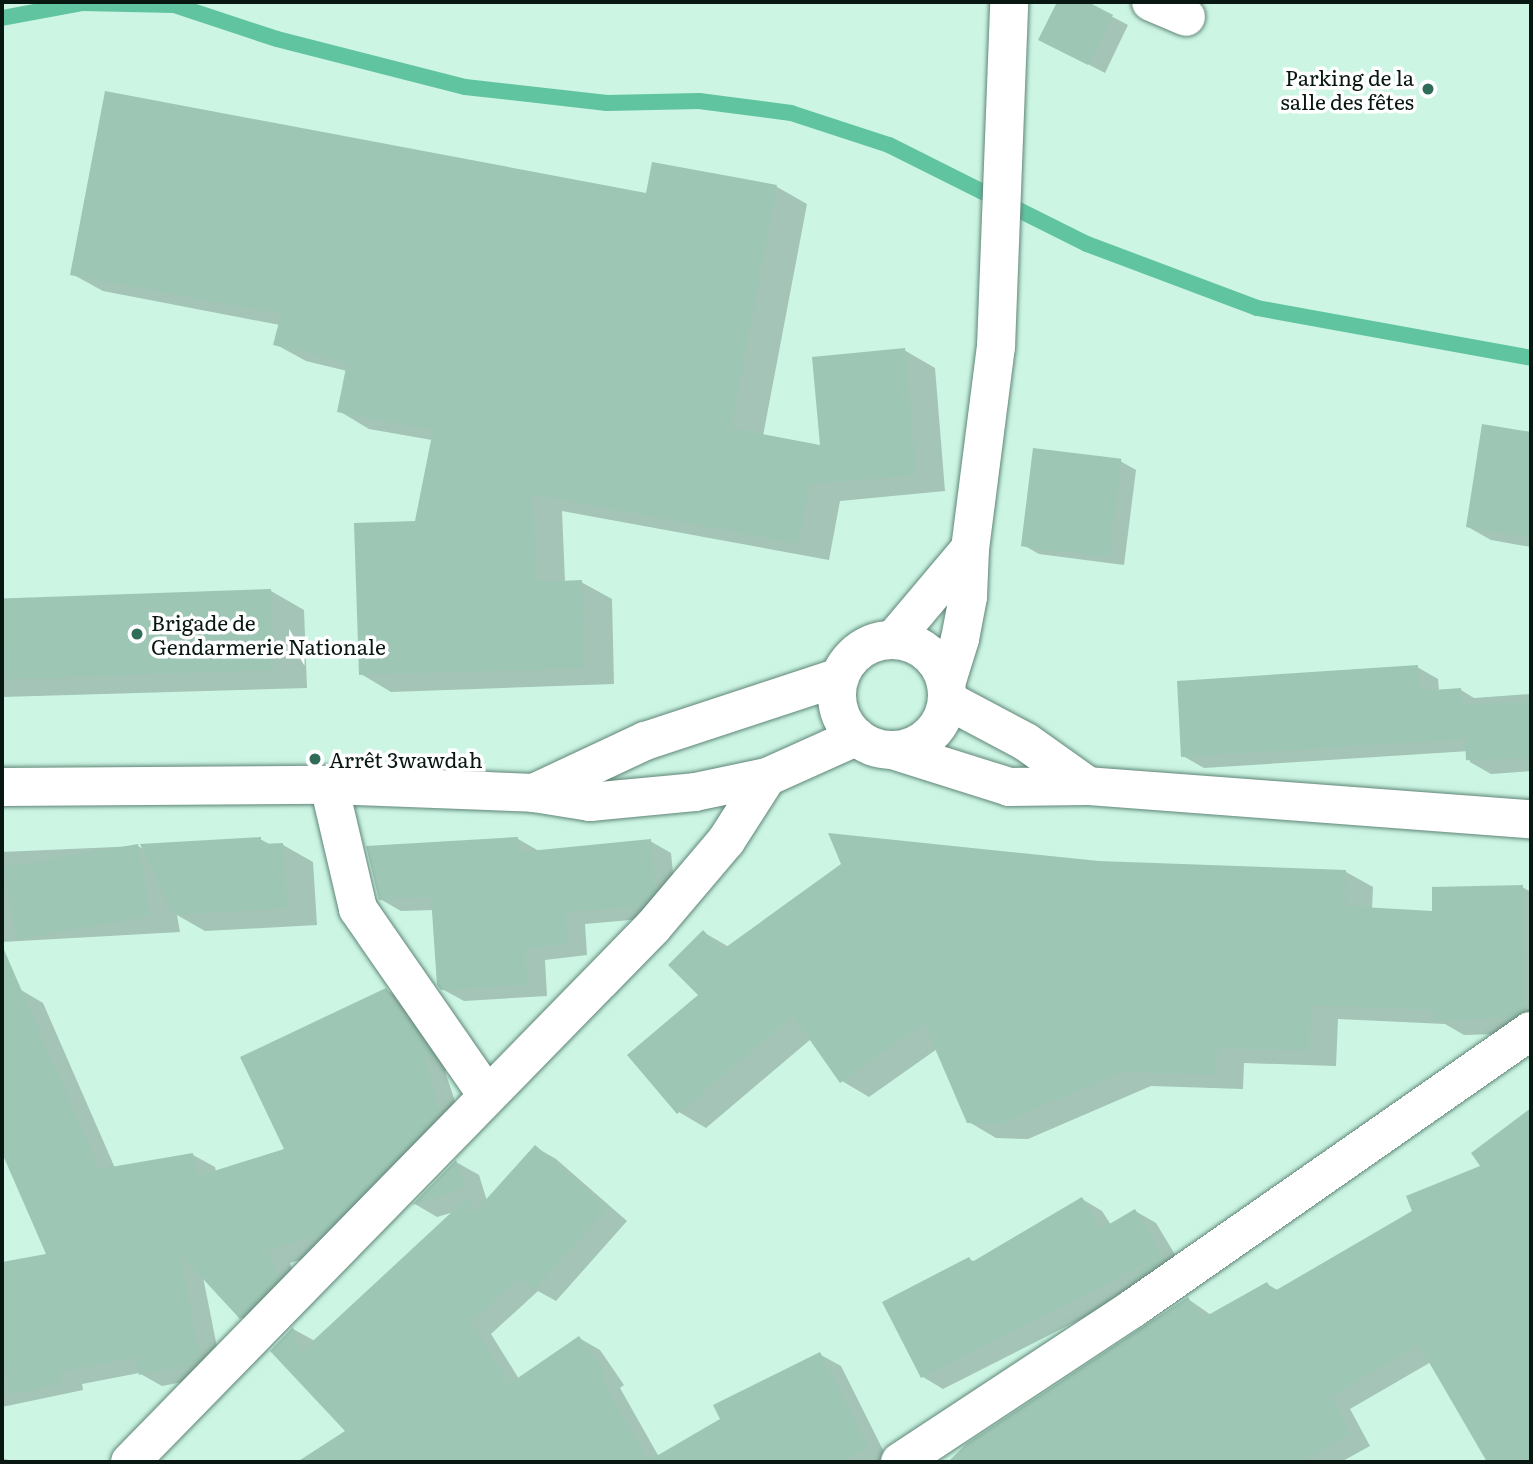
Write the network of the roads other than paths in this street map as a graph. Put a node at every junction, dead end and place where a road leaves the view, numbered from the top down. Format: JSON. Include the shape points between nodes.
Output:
{"nodes":[{"id":1,"x":1009,"y":2,"type":"edge"},
{"id":2,"x":1151,"y":2,"type":"edge"},
{"id":3,"x":1186,"y":18,"type":"dead end"},
{"id":4,"x":970,"y":550,"type":"junction"},
{"id":5,"x":893,"y":640,"type":"junction"},
{"id":6,"x":840,"y":677,"type":"junction"},
{"id":7,"x":947,"y":692,"type":"junction"},
{"id":8,"x":856,"y":737,"type":"junction"},
{"id":9,"x":892,"y":750,"type":"junction"},
{"id":10,"x":767,"y":777,"type":"junction"},
{"id":11,"x":329,"y":785,"type":"junction"},
{"id":12,"x":1088,"y":786,"type":"junction"},
{"id":13,"x":2,"y":787,"type":"edge"},
{"id":14,"x":534,"y":793,"type":"junction"},
{"id":15,"x":1531,"y":819,"type":"edge"},
{"id":16,"x":1531,"y":1031,"type":"edge"},
{"id":17,"x":487,"y":1095,"type":"junction"},
{"id":18,"x":131,"y":1462,"type":"edge"},
{"id":19,"x":900,"y":1462,"type":"edge"}],
"edges":[{"from":1,"to":4,"type":"street","via":[[996,347]]},
{"from":2,"to":3,"type":"street"},
{"from":4,"to":5,"type":"street"},
{"from":4,"to":7,"type":"street","via":[[968,597]]},
{"from":5,"to":6,"type":"street","via":[[859,652]]},
{"from":5,"to":7,"type":"street","via":[[927,653],[939,667]]},
{"from":6,"to":8,"type":"street","via":[[839,709]]},
{"from":6,"to":14,"type":"street","via":[[645,741]]},
{"from":7,"to":9,"type":"street","via":[[943,716],[923,741]]},
{"from":7,"to":12,"type":"street"},
{"from":8,"to":9,"type":"street","via":[[873,747]]},
{"from":8,"to":10,"type":"street"},
{"from":9,"to":12,"type":"street","via":[[1009,787]]},
{"from":10,"to":14,"type":"street","via":[[695,792],[590,802]]},
{"from":10,"to":17,"type":"street","via":[[726,841],[653,927]]},
{"from":11,"to":13,"type":"street"},
{"from":11,"to":14,"type":"street"},
{"from":11,"to":17,"type":"street","via":[[358,909]]},
{"from":12,"to":15,"type":"street"},
{"from":16,"to":19,"type":"street","via":[[1132,1309]]},
{"from":17,"to":18,"type":"street"}]}
